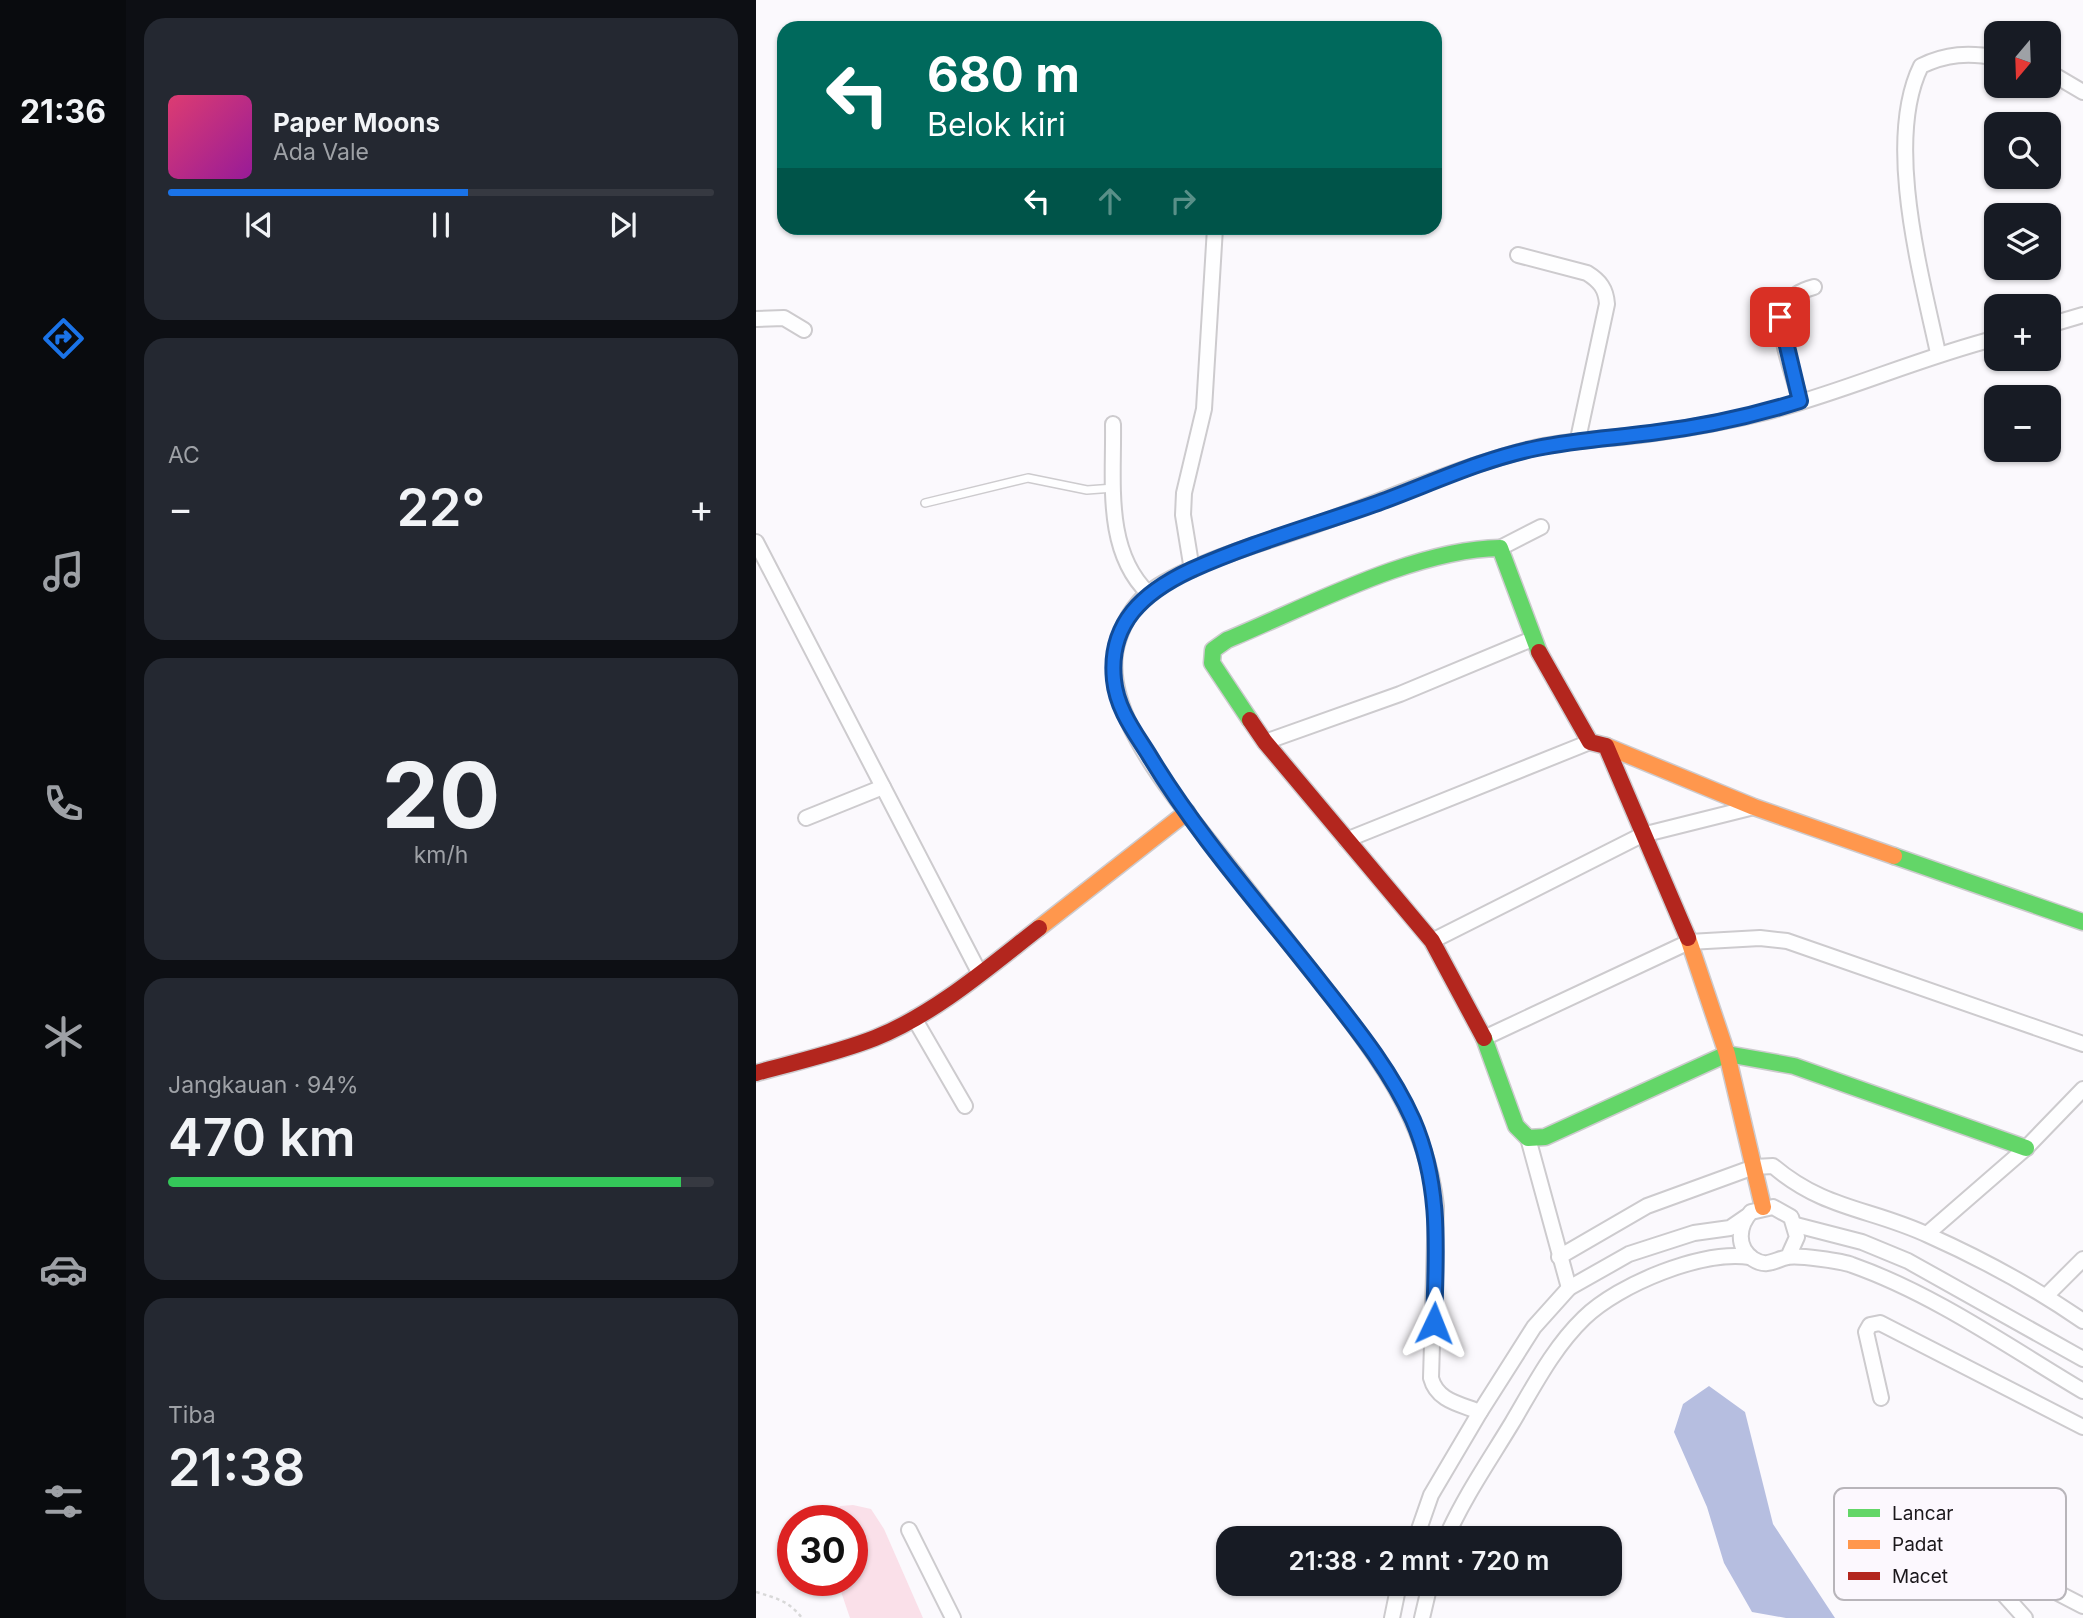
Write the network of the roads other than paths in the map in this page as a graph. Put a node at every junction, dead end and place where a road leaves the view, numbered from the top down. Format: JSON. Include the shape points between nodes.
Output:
{"nodes":[{"id":1,"x":1984,"y":56,"type":"edge"},
{"id":2,"x":2062,"y":80,"type":"edge"},
{"id":3,"x":2083,"y":92,"type":"edge"},
{"id":4,"x":1215,"y":235,"type":"edge"},
{"id":5,"x":1518,"y":255,"type":"dead end"},
{"id":6,"x":1814,"y":287,"type":"dead end"},
{"id":7,"x":2083,"y":315,"type":"edge"},
{"id":8,"x":756,"y":320,"type":"edge"},
{"id":9,"x":2061,"y":321,"type":"edge"},
{"id":10,"x":804,"y":330,"type":"dead end"},
{"id":11,"x":1984,"y":341,"type":"edge"},
{"id":12,"x":1938,"y":353,"type":"junction"},
{"id":13,"x":1800,"y":401,"type":"junction"},
{"id":14,"x":1113,"y":424,"type":"dead end"},
{"id":15,"x":1578,"y":439,"type":"junction"},
{"id":16,"x":1114,"y":488,"type":"junction"},
{"id":17,"x":925,"y":503,"type":"dead end"},
{"id":18,"x":1541,"y":527,"type":"dead end"},
{"id":19,"x":756,"y":542,"type":"edge"},
{"id":20,"x":1500,"y":548,"type":"junction"},
{"id":21,"x":1192,"y":570,"type":"junction"},
{"id":22,"x":1148,"y":593,"type":"junction"},
{"id":23,"x":1532,"y":639,"type":"junction"},
{"id":24,"x":1265,"y":742,"type":"junction"},
{"id":25,"x":1598,"y":744,"type":"junction"},
{"id":26,"x":883,"y":786,"type":"junction"},
{"id":27,"x":1754,"y":807,"type":"junction"},
{"id":28,"x":1187,"y":812,"type":"junction"},
{"id":29,"x":806,"y":817,"type":"dead end"},
{"id":30,"x":1642,"y":835,"type":"junction"},
{"id":31,"x":1346,"y":840,"type":"junction"},
{"id":32,"x":2083,"y":922,"type":"edge"},
{"id":33,"x":1432,"y":942,"type":"junction"},
{"id":34,"x":1689,"y":942,"type":"junction"},
{"id":35,"x":980,"y":974,"type":"junction"},
{"id":36,"x":914,"y":1018,"type":"junction"},
{"id":37,"x":1484,"y":1038,"type":"junction"},
{"id":38,"x":2083,"y":1044,"type":"edge"},
{"id":39,"x":1727,"y":1054,"type":"junction"},
{"id":40,"x":756,"y":1073,"type":"edge"},
{"id":41,"x":2083,"y":1089,"type":"edge"},
{"id":42,"x":965,"y":1106,"type":"dead end"},
{"id":43,"x":1528,"y":1138,"type":"junction"},
{"id":44,"x":2026,"y":1148,"type":"junction"},
{"id":45,"x":1754,"y":1167,"type":"junction"},
{"id":46,"x":1763,"y":1207,"type":"junction"},
{"id":47,"x":1746,"y":1217,"type":"junction"},
{"id":48,"x":1796,"y":1225,"type":"junction"},
{"id":49,"x":1927,"y":1234,"type":"junction"},
{"id":50,"x":1559,"y":1256,"type":"junction"},
{"id":51,"x":1750,"y":1256,"type":"junction"},
{"id":52,"x":1788,"y":1257,"type":"junction"},
{"id":53,"x":2083,"y":1259,"type":"edge"},
{"id":54,"x":1569,"y":1288,"type":"junction"},
{"id":55,"x":2046,"y":1296,"type":"junction"},
{"id":56,"x":2083,"y":1321,"type":"edge"},
{"id":57,"x":2083,"y":1359,"type":"edge"},
{"id":58,"x":2083,"y":1391,"type":"edge"},
{"id":59,"x":1881,"y":1398,"type":"dead end"},
{"id":60,"x":1480,"y":1412,"type":"junction"},
{"id":61,"x":2083,"y":1427,"type":"edge"},
{"id":62,"x":1420,"y":1526,"type":"edge"},
{"id":63,"x":1451,"y":1526,"type":"edge"},
{"id":64,"x":909,"y":1530,"type":"dead end"},
{"id":65,"x":1397,"y":1596,"type":"edge"},
{"id":66,"x":1427,"y":1596,"type":"edge"},
{"id":67,"x":2066,"y":1597,"type":"edge"},
{"id":68,"x":2009,"y":1600,"type":"edge"},
{"id":69,"x":2083,"y":1606,"type":"edge"},
{"id":70,"x":953,"y":1618,"type":"edge"},
{"id":71,"x":1392,"y":1618,"type":"edge"},
{"id":72,"x":1422,"y":1618,"type":"edge"},
{"id":73,"x":2025,"y":1618,"type":"edge"}],
"edges":[{"from":1,"to":12,"type":"street","via":[[1939,57],[1921,65],[1910,94],[1907,190]]},
{"from":2,"to":3,"type":"street"},
{"from":4,"to":21,"type":"street","via":[[1204,409],[1184,494]]},
{"from":5,"to":15,"type":"street","via":[[1587,273],[1606,294]]},
{"from":6,"to":13,"type":"street","via":[[1788,300],[1780,317]]},
{"from":7,"to":9,"type":"street"},
{"from":8,"to":10,"type":"street","via":[[784,318]]},
{"from":11,"to":12,"type":"street"},
{"from":12,"to":13,"type":"street"},
{"from":13,"to":15,"type":"street","via":[[1767,412],[1664,431]]},
{"from":14,"to":16,"type":"street"},
{"from":15,"to":21,"type":"street","via":[[1464,470]]},
{"from":16,"to":17,"type":"lane","via":[[1087,491],[1028,478]]},
{"from":16,"to":22,"type":"street","via":[[1120,551],[1126,567]]},
{"from":18,"to":20,"type":"street"},
{"from":19,"to":26,"type":"street"},
{"from":20,"to":23,"type":"street"},
{"from":20,"to":24,"type":"street","via":[[1481,546],[1438,557],[1215,648],[1212,663]]},
{"from":21,"to":22,"type":"street"},
{"from":22,"to":28,"type":"street","via":[[1133,610],[1117,642],[1114,682],[1130,728]]},
{"from":23,"to":24,"type":"street","via":[[1400,694]]},
{"from":23,"to":25,"type":"street"},
{"from":24,"to":31,"type":"street"},
{"from":25,"to":27,"type":"street"},
{"from":25,"to":30,"type":"street"},
{"from":25,"to":31,"type":"street"},
{"from":26,"to":29,"type":"street"},
{"from":26,"to":35,"type":"street"},
{"from":27,"to":30,"type":"street"},
{"from":27,"to":32,"type":"street"},
{"from":28,"to":35,"type":"street"},
{"from":28,"to":60,"type":"street","via":[[1362,1035],[1413,1120],[1433,1181],[1436,1206],[1431,1378],[1442,1397]]},
{"from":30,"to":33,"type":"street"},
{"from":30,"to":34,"type":"street"},
{"from":31,"to":33,"type":"street"},
{"from":33,"to":37,"type":"street"},
{"from":34,"to":37,"type":"street"},
{"from":34,"to":38,"type":"street","via":[[1787,941]]},
{"from":34,"to":39,"type":"street"},
{"from":35,"to":36,"type":"street"},
{"from":36,"to":40,"type":"street","via":[[875,1038]]},
{"from":36,"to":42,"type":"street"},
{"from":37,"to":43,"type":"street","via":[[1516,1126]]},
{"from":39,"to":43,"type":"street","via":[[1545,1137]]},
{"from":39,"to":44,"type":"street","via":[[1794,1066]]},
{"from":39,"to":45,"type":"street"},
{"from":41,"to":44,"type":"street"},
{"from":43,"to":50,"type":"street"},
{"from":44,"to":49,"type":"street"},
{"from":45,"to":46,"type":"street"},
{"from":45,"to":49,"type":"street","via":[[1773,1166],[1819,1198]]},
{"from":45,"to":50,"type":"street","via":[[1647,1206]]},
{"from":46,"to":47,"type":"street"},
{"from":46,"to":48,"type":"street","via":[[1783,1210]]},
{"from":47,"to":51,"type":"street","via":[[1740,1238]]},
{"from":47,"to":54,"type":"street","via":[[1730,1228],[1694,1233],[1629,1254]]},
{"from":48,"to":52,"type":"street","via":[[1797,1237]]},
{"from":48,"to":57,"type":"street","via":[[1862,1242],[1908,1261]]},
{"from":49,"to":55,"type":"street"},
{"from":50,"to":54,"type":"street"},
{"from":51,"to":52,"type":"street","via":[[1769,1264]]},
{"from":51,"to":63,"type":"street","via":[[1732,1254],[1697,1261],[1634,1285],[1585,1317],[1551,1357]]},
{"from":52,"to":58,"type":"street","via":[[1850,1264],[1943,1308]]},
{"from":53,"to":55,"type":"street"},
{"from":54,"to":60,"type":"street","via":[[1534,1327]]},
{"from":55,"to":56,"type":"street"},
{"from":59,"to":61,"type":"street","via":[[1866,1332],[1870,1325],[1880,1323]]},
{"from":60,"to":62,"type":"street","via":[[1431,1495]]},
{"from":64,"to":70,"type":"street"},
{"from":65,"to":71,"type":"street"},
{"from":66,"to":72,"type":"street"},
{"from":67,"to":69,"type":"street"},
{"from":68,"to":73,"type":"street"}]}
